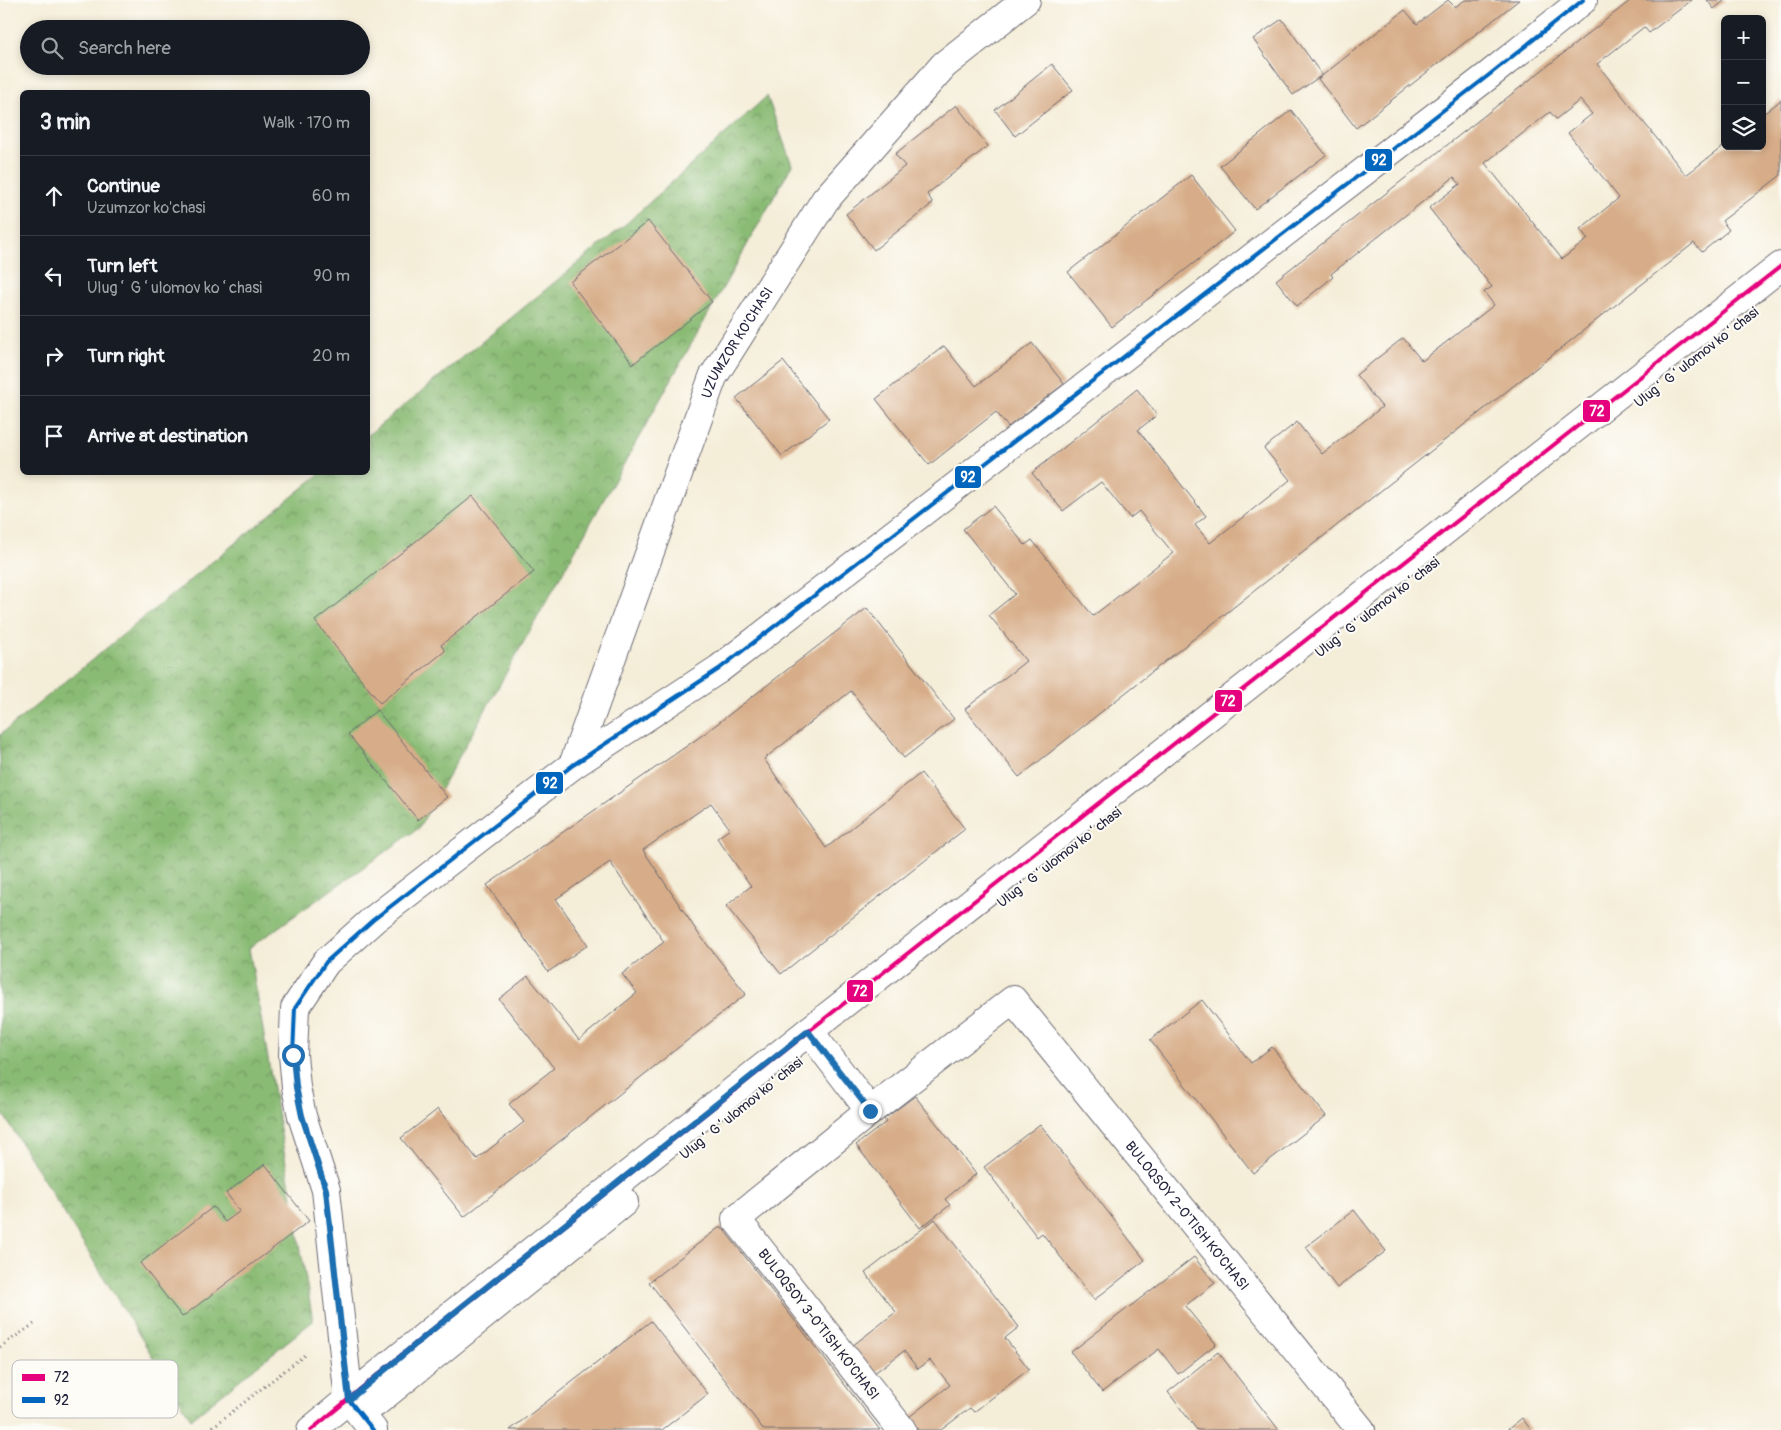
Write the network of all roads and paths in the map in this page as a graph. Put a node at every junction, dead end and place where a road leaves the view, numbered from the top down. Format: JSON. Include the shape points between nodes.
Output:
{"nodes":[{"id":1,"x":1026,"y":0,"type":"edge"},
{"id":2,"x":1583,"y":0,"type":"edge"},
{"id":3,"x":1781,"y":266,"type":"edge"},
{"id":4,"x":1781,"y":290,"type":"edge"},
{"id":5,"x":573,"y":765,"type":"junction"},
{"id":6,"x":814,"y":1038,"type":"junction"},
{"id":7,"x":870,"y":1111,"type":"junction"},
{"id":8,"x":37,"y":1322,"type":"dead end"},
{"id":9,"x":341,"y":1327,"type":"junction"},
{"id":10,"x":0,"y":1347,"type":"edge"},
{"id":11,"x":356,"y":1419,"type":"edge"},
{"id":12,"x":208,"y":1430,"type":"edge"},
{"id":13,"x":311,"y":1430,"type":"edge"},
{"id":14,"x":902,"y":1430,"type":"edge"},
{"id":15,"x":1361,"y":1430,"type":"edge"}],
"edges":[{"from":1,"to":5,"type":"street","name":"UZUMZOR KO'CHASI","via":[[944,65],[825,200],[713,378]]},
{"from":2,"to":5,"type":"street","via":[[719,669]]},
{"from":3,"to":6,"type":"street","name":"Ulugʻ Gʻulomov koʻchasi"},
{"from":4,"to":6,"type":"street","name":"Ulugʻ Gʻulomov koʻchasi"},
{"from":5,"to":9,"type":"street","via":[[373,920],[326,962],[295,1008],[293,1055],[296,1087],[326,1190]]},
{"from":6,"to":7,"type":"street"},
{"from":6,"to":11,"type":"street","name":"Ulugʻ Gʻulomov koʻchasi"},
{"from":7,"to":14,"type":"street","name":"BULOQSOY 3-O'TISH KO'CHASI","via":[[736,1219]]},
{"from":7,"to":15,"type":"street","name":"BULOQSOY 2-O'TISH KO'CHASI","via":[[1013,1000]]},
{"from":8,"to":10,"type":"path"},
{"from":9,"to":11,"type":"street"},
{"from":9,"to":12,"type":"path"},
{"from":11,"to":13,"type":"street","name":"Ulugʻ Gʻulomov koʻchasi"}]}
